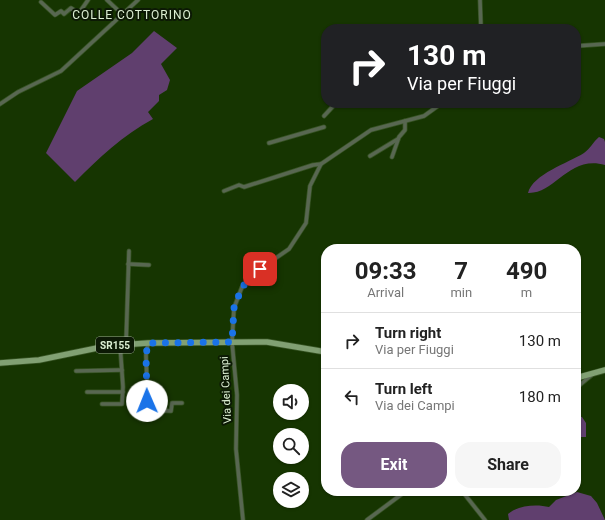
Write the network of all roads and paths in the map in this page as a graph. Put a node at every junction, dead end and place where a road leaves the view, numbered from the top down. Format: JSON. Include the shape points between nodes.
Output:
{"nodes":[{"id":1,"x":88,"y":0,"type":"edge"},
{"id":2,"x":108,"y":0,"type":"edge"},
{"id":3,"x":138,"y":0,"type":"edge"},
{"id":4,"x":480,"y":0,"type":"edge"},
{"id":5,"x":41,"y":2,"type":"dead end"},
{"id":6,"x":122,"y":14,"type":"junction"},
{"id":7,"x":481,"y":24,"type":"edge"},
{"id":8,"x":605,"y":44,"type":"edge"},
{"id":9,"x":581,"y":46,"type":"edge"},
{"id":10,"x":0,"y":104,"type":"edge"},
{"id":11,"x":331,"y":108,"type":"edge"},
{"id":12,"x":435,"y":108,"type":"edge"},
{"id":13,"x":324,"y":116,"type":"dead end"},
{"id":14,"x":405,"y":121,"type":"junction"},
{"id":15,"x":324,"y":128,"type":"dead end"},
{"id":16,"x":398,"y":139,"type":"junction"},
{"id":17,"x":269,"y":143,"type":"dead end"},
{"id":18,"x":370,"y":156,"type":"dead end"},
{"id":19,"x":392,"y":157,"type":"dead end"},
{"id":20,"x":321,"y":164,"type":"junction"},
{"id":21,"x":224,"y":190,"type":"dead end"},
{"id":22,"x":129,"y":251,"type":"dead end"},
{"id":23,"x":128,"y":264,"type":"junction"},
{"id":24,"x":149,"y":265,"type":"dead end"},
{"id":25,"x":232,"y":342,"type":"junction"},
{"id":26,"x":148,"y":343,"type":"junction"},
{"id":27,"x":123,"y":344,"type":"junction"},
{"id":28,"x":321,"y":351,"type":"edge"},
{"id":29,"x":0,"y":363,"type":"edge"},
{"id":30,"x":76,"y":370,"type":"dead end"},
{"id":31,"x":122,"y":370,"type":"junction"},
{"id":32,"x":605,"y":370,"type":"edge"},
{"id":33,"x":593,"y":374,"type":"junction"},
{"id":34,"x":581,"y":377,"type":"edge"},
{"id":35,"x":581,"y":384,"type":"edge"},
{"id":36,"x":87,"y":392,"type":"dead end"},
{"id":37,"x":122,"y":392,"type":"junction"},
{"id":38,"x":182,"y":403,"type":"dead end"},
{"id":39,"x":102,"y":404,"type":"dead end"},
{"id":40,"x":399,"y":496,"type":"edge"},
{"id":41,"x":466,"y":496,"type":"edge"},
{"id":42,"x":243,"y":520,"type":"edge"},
{"id":43,"x":367,"y":520,"type":"edge"},
{"id":44,"x":485,"y":520,"type":"edge"}],
"edges":[{"from":1,"to":5,"type":"street","via":[[80,13],[71,8],[64,14],[61,11],[56,15]]},
{"from":2,"to":6,"type":"street"},
{"from":3,"to":6,"type":"street"},
{"from":4,"to":7,"type":"street"},
{"from":6,"to":10,"type":"street","via":[[61,71]]},
{"from":8,"to":9,"type":"street"},
{"from":11,"to":13,"type":"street"},
{"from":12,"to":14,"type":"street","name":"Via dei Campi","via":[[424,116]]},
{"from":14,"to":16,"type":"street","via":[[405,130]]},
{"from":14,"to":20,"type":"street","name":"Via dei Campi","via":[[371,130]]},
{"from":15,"to":17,"type":"street"},
{"from":16,"to":18,"type":"street"},
{"from":16,"to":19,"type":"street"},
{"from":20,"to":21,"type":"street","via":[[244,187],[239,185]]},
{"from":20,"to":25,"type":"street","name":"Via dei Campi","via":[[310,186],[306,223],[289,249],[260,269],[242,287],[234,308]]},
{"from":22,"to":23,"type":"street"},
{"from":23,"to":24,"type":"street"},
{"from":23,"to":27,"type":"street"},
{"from":25,"to":26,"type":"main road","number":"SR155"},
{"from":25,"to":28,"type":"main road","number":"SR155","via":[[267,342]]},
{"from":25,"to":42,"type":"street","name":"Via dei Campi","via":[[237,395],[236,450]]},
{"from":26,"to":27,"type":"main road","number":"SR155"},
{"from":26,"to":38,"type":"street","via":[[148,410],[171,411],[172,404]]},
{"from":27,"to":29,"type":"main road","number":"SR155","via":[[39,360]]},
{"from":27,"to":31,"type":"street"},
{"from":30,"to":31,"type":"street"},
{"from":31,"to":37,"type":"street"},
{"from":32,"to":33,"type":"main road"},
{"from":33,"to":34,"type":"main road"},
{"from":33,"to":35,"type":"street"},
{"from":36,"to":37,"type":"street"},
{"from":37,"to":39,"type":"street","via":[[122,404]]},
{"from":40,"to":43,"type":"street"},
{"from":41,"to":44,"type":"street"}]}
